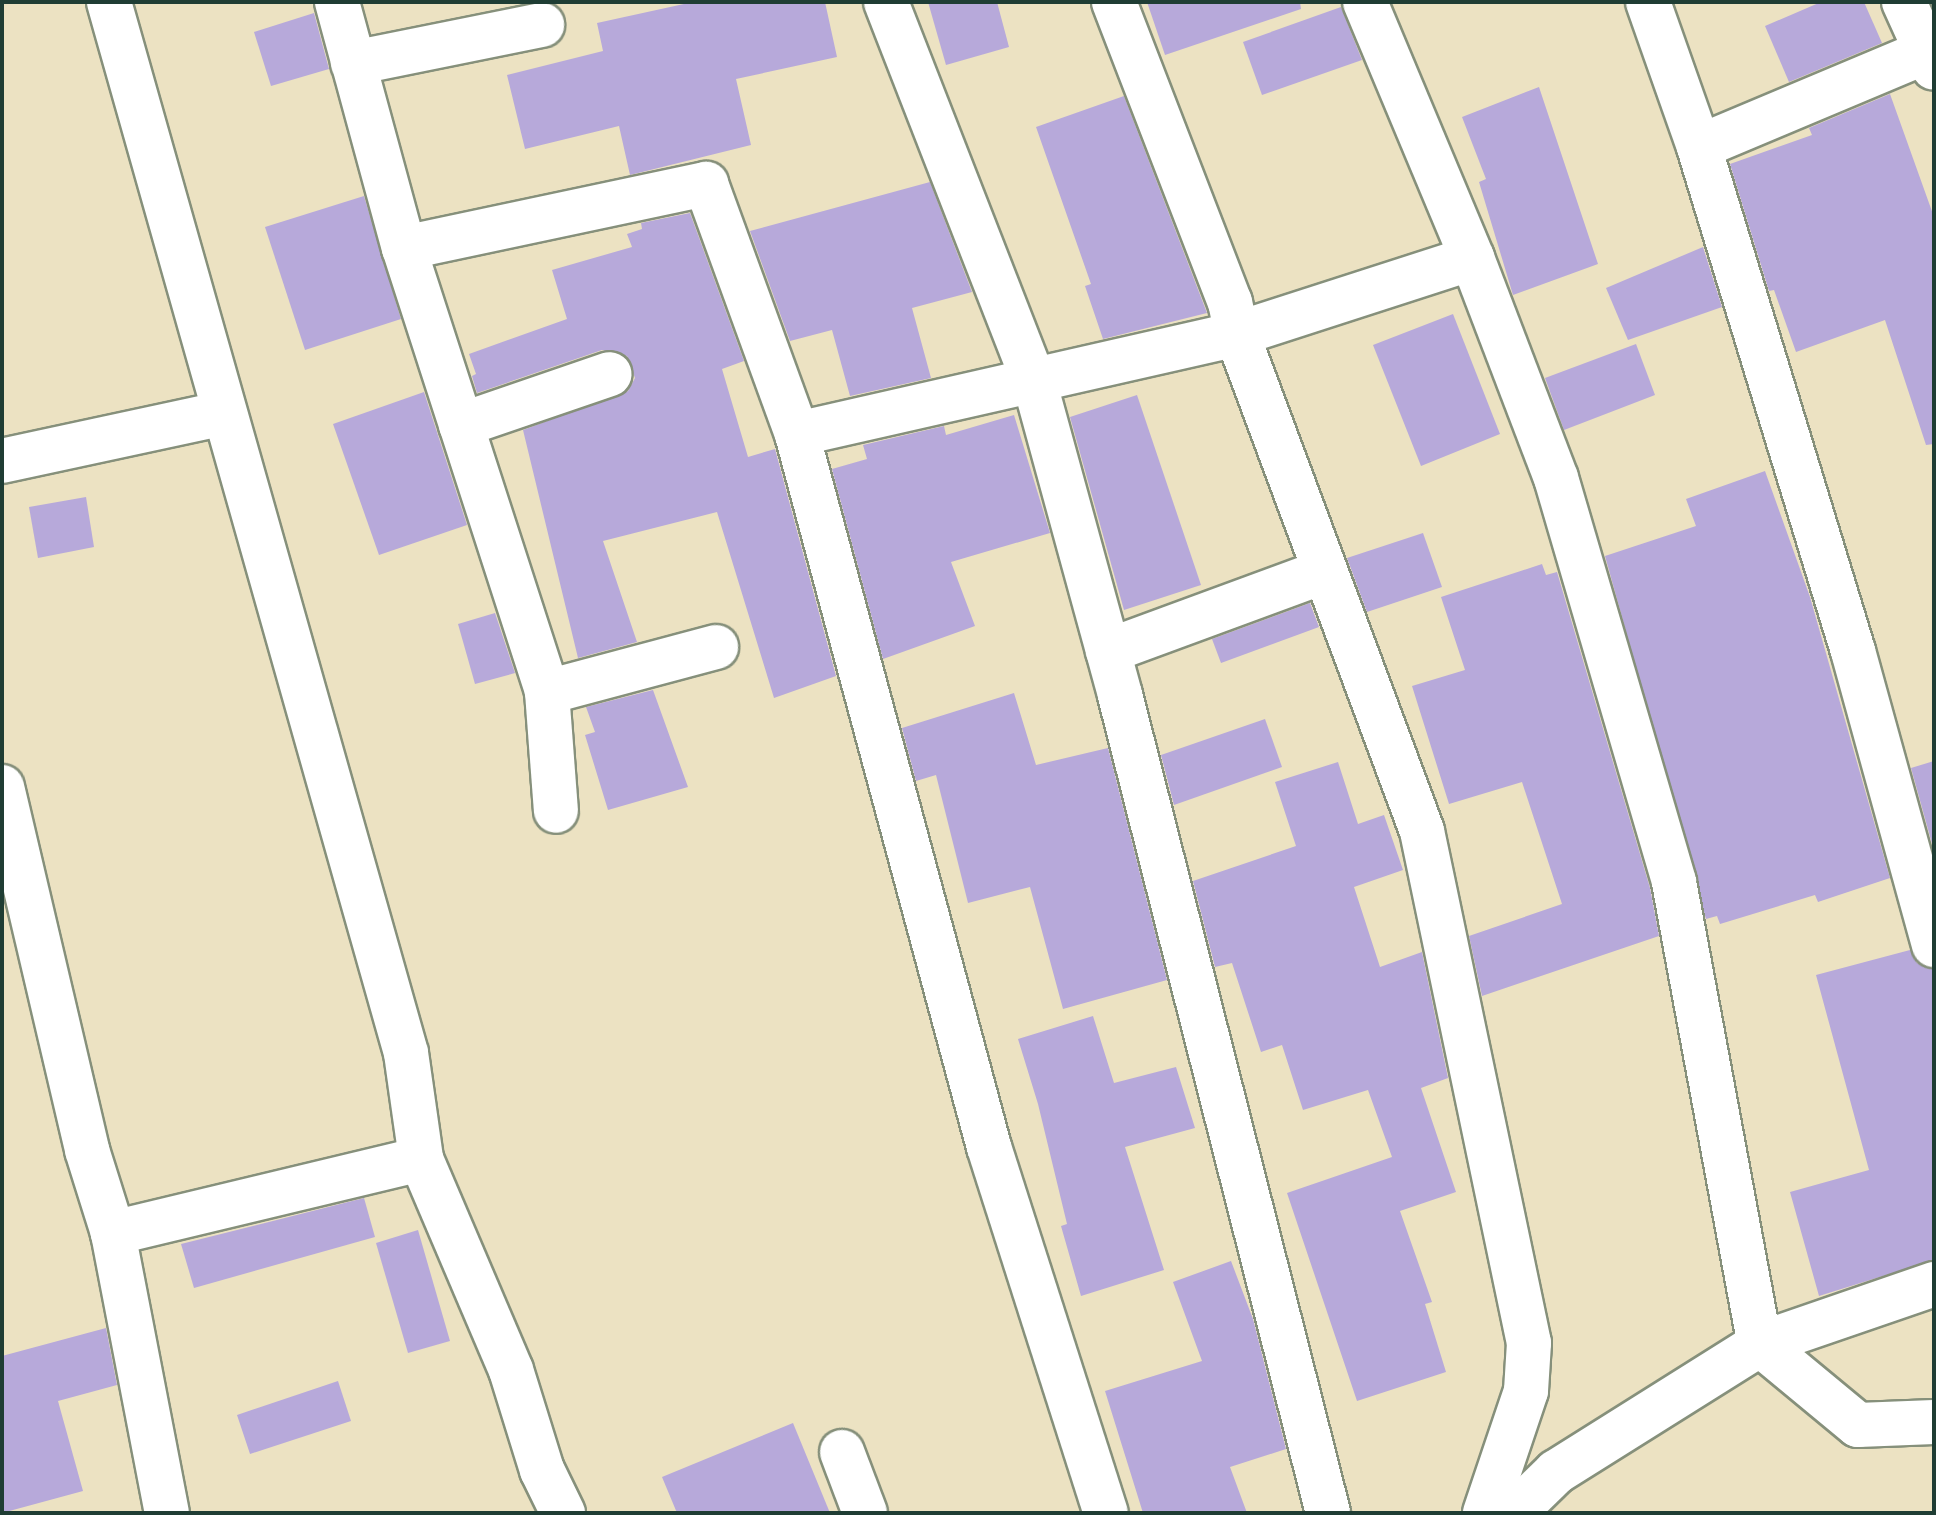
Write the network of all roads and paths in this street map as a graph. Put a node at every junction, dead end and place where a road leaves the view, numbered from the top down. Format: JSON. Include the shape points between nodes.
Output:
{"nodes":[{"id":1,"x":109,"y":2,"type":"edge"},
{"id":2,"x":337,"y":2,"type":"edge"},
{"id":3,"x":886,"y":2,"type":"edge"},
{"id":4,"x":1114,"y":2,"type":"edge"},
{"id":5,"x":1365,"y":2,"type":"edge"},
{"id":6,"x":1648,"y":2,"type":"edge"},
{"id":7,"x":1904,"y":2,"type":"edge"},
{"id":8,"x":542,"y":25,"type":"dead end"},
{"id":9,"x":1932,"y":55,"type":"edge"},
{"id":10,"x":353,"y":63,"type":"junction"},
{"id":11,"x":1699,"y":147,"type":"junction"},
{"id":12,"x":404,"y":248,"type":"junction"},
{"id":13,"x":1472,"y":258,"type":"junction"},
{"id":14,"x":1237,"y":334,"type":"junction"},
{"id":15,"x":610,"y":374,"type":"dead end"},
{"id":16,"x":1035,"y":384,"type":"junction"},
{"id":17,"x":224,"y":413,"type":"junction"},
{"id":18,"x":461,"y":425,"type":"junction"},
{"id":19,"x":797,"y":434,"type":"junction"},
{"id":20,"x":2,"y":461,"type":"edge"},
{"id":21,"x":1325,"y":571,"type":"junction"},
{"id":22,"x":716,"y":647,"type":"dead end"},
{"id":23,"x":1108,"y":651,"type":"junction"},
{"id":24,"x":547,"y":692,"type":"junction"},
{"id":25,"x":2,"y":787,"type":"edge"},
{"id":26,"x":556,"y":811,"type":"dead end"},
{"id":27,"x":1926,"y":882,"type":"edge"},
{"id":28,"x":1934,"y":945,"type":"edge"},
{"id":29,"x":421,"y":1159,"type":"junction"},
{"id":30,"x":113,"y":1233,"type":"junction"},
{"id":31,"x":1934,"y":1284,"type":"edge"},
{"id":32,"x":1760,"y":1344,"type":"junction"},
{"id":33,"x":1934,"y":1422,"type":"edge"},
{"id":34,"x":842,"y":1452,"type":"dead end"},
{"id":35,"x":167,"y":1513,"type":"edge"},
{"id":36,"x":563,"y":1513,"type":"edge"},
{"id":37,"x":865,"y":1513,"type":"edge"},
{"id":38,"x":1106,"y":1513,"type":"edge"},
{"id":39,"x":1328,"y":1513,"type":"edge"},
{"id":40,"x":1485,"y":1513,"type":"edge"},
{"id":41,"x":1514,"y":1513,"type":"edge"}],
"edges":[{"from":1,"to":17,"type":"street"},
{"from":2,"to":10,"type":"street"},
{"from":3,"to":16,"type":"street"},
{"from":4,"to":14,"type":"street","via":[[1230,302]]},
{"from":5,"to":13,"type":"street"},
{"from":6,"to":11,"type":"street"},
{"from":7,"to":9,"type":"street"},
{"from":8,"to":10,"type":"street"},
{"from":9,"to":11,"type":"street"},
{"from":10,"to":12,"type":"street"},
{"from":11,"to":27,"type":"street"},
{"from":12,"to":18,"type":"street"},
{"from":12,"to":19,"type":"street","via":[[706,184]]},
{"from":13,"to":14,"type":"street"},
{"from":13,"to":32,"type":"street","via":[[1556,478],[1674,882]]},
{"from":14,"to":16,"type":"street"},
{"from":14,"to":21,"type":"street"},
{"from":15,"to":18,"type":"street"},
{"from":16,"to":19,"type":"street"},
{"from":16,"to":23,"type":"street"},
{"from":17,"to":20,"type":"street"},
{"from":17,"to":29,"type":"street","via":[[406,1053]]},
{"from":18,"to":24,"type":"street"},
{"from":19,"to":38,"type":"street","via":[[989,1147]]},
{"from":21,"to":23,"type":"street"},
{"from":21,"to":40,"type":"street","via":[[1422,831],[1529,1343],[1526,1391]]},
{"from":22,"to":24,"type":"street"},
{"from":23,"to":39,"type":"street"},
{"from":24,"to":26,"type":"street"},
{"from":25,"to":30,"type":"street","via":[[87,1150]]},
{"from":27,"to":28,"type":"street"},
{"from":29,"to":30,"type":"street"},
{"from":29,"to":36,"type":"street","via":[[511,1370],[542,1470]]},
{"from":30,"to":35,"type":"street"},
{"from":31,"to":32,"type":"street"},
{"from":32,"to":33,"type":"street","via":[[1858,1425]]},
{"from":32,"to":41,"type":"street","via":[[1556,1472]]},
{"from":34,"to":37,"type":"street"}]}
